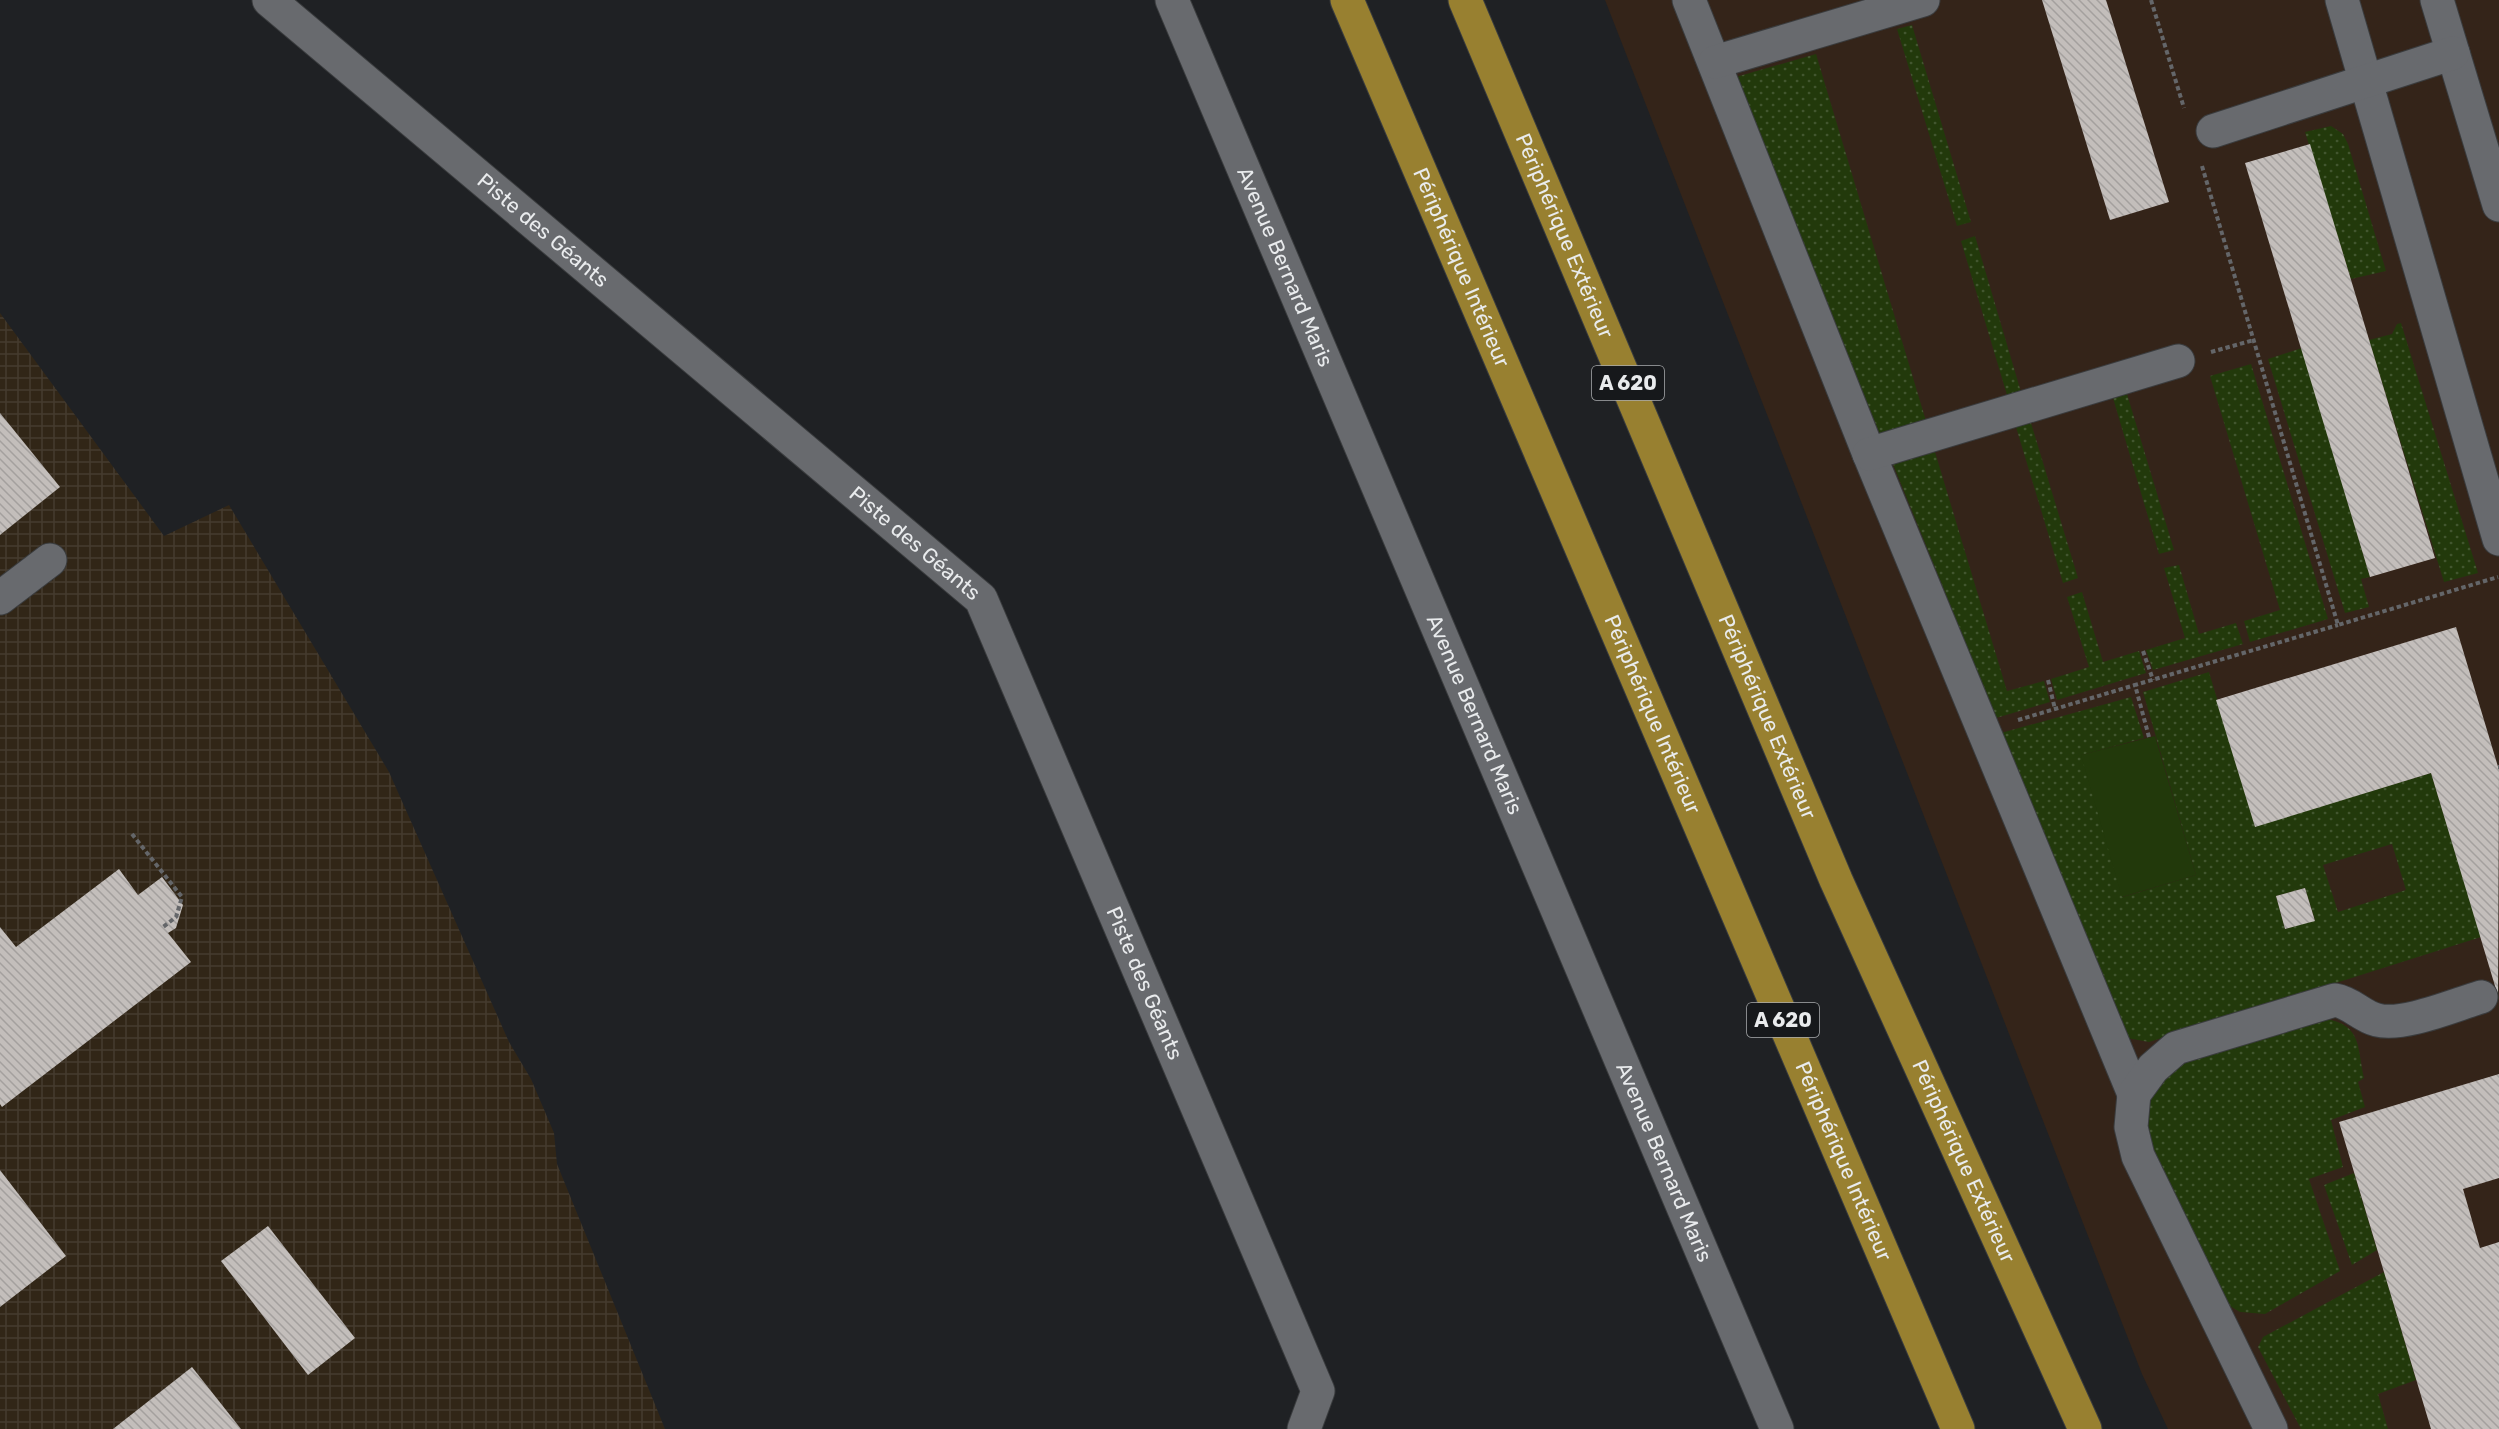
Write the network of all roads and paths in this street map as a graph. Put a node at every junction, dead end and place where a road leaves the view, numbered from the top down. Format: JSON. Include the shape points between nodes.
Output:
{"nodes":[{"id":1,"x":269,"y":0,"type":"edge"},
{"id":2,"x":1172,"y":0,"type":"edge"},
{"id":3,"x":1347,"y":0,"type":"edge"},
{"id":4,"x":1465,"y":0,"type":"edge"},
{"id":5,"x":1476,"y":0,"type":"edge"},
{"id":6,"x":1689,"y":0,"type":"edge"},
{"id":7,"x":1923,"y":0,"type":"edge"},
{"id":8,"x":2151,"y":0,"type":"edge"},
{"id":9,"x":2342,"y":0,"type":"edge"},
{"id":10,"x":2437,"y":0,"type":"edge"},
{"id":11,"x":2453,"y":53,"type":"junction"},
{"id":12,"x":1715,"y":62,"type":"junction"},
{"id":13,"x":1494,"y":67,"type":"junction"},
{"id":14,"x":2366,"y":80,"type":"junction"},
{"id":15,"x":2213,"y":130,"type":"joint"},
{"id":16,"x":2202,"y":164,"type":"dead end"},
{"id":17,"x":2499,"y":205,"type":"edge"},
{"id":18,"x":2254,"y":340,"type":"junction"},
{"id":19,"x":2178,"y":361,"type":"joint"},
{"id":20,"x":1869,"y":454,"type":"junction"},
{"id":21,"x":2499,"y":539,"type":"edge"},
{"id":22,"x":50,"y":560,"type":"dead end"},
{"id":23,"x":2499,"y":576,"type":"edge"},
{"id":24,"x":0,"y":598,"type":"edge"},
{"id":25,"x":2337,"y":625,"type":"junction"},
{"id":26,"x":2143,"y":651,"type":"dead end"},
{"id":27,"x":2048,"y":680,"type":"dead end"},
{"id":28,"x":2153,"y":680,"type":"junction"},
{"id":29,"x":2135,"y":685,"type":"junction"},
{"id":30,"x":2055,"y":709,"type":"junction"},
{"id":31,"x":1985,"y":733,"type":"junction"},
{"id":32,"x":2149,"y":737,"type":"dead end"},
{"id":33,"x":132,"y":834,"type":"dead end"},
{"id":34,"x":164,"y":927,"type":"dead end"},
{"id":35,"x":2481,"y":997,"type":"dead end"},
{"id":36,"x":2134,"y":1094,"type":"junction"},
{"id":37,"x":1305,"y":1429,"type":"edge"},
{"id":38,"x":1777,"y":1429,"type":"edge"},
{"id":39,"x":1958,"y":1429,"type":"edge"},
{"id":40,"x":2085,"y":1429,"type":"edge"},
{"id":41,"x":2271,"y":1429,"type":"edge"}],
"edges":[{"from":1,"to":37,"type":"street","name":"Piste des Géants","via":[[981,598],[1318,1391]]},
{"from":2,"to":38,"type":"street","name":"Avenue Bernard Maris"},
{"from":3,"to":39,"type":"highway","name":"Périphérique Intérieur","number":"A 620"},
{"from":4,"to":13,"type":"highway","name":"Périphérique Extérieur","number":"A 620"},
{"from":5,"to":13,"type":"highway"},
{"from":6,"to":12,"type":"street"},
{"from":7,"to":12,"type":"street"},
{"from":8,"to":15,"type":"path","via":[[2189,125]]},
{"from":9,"to":14,"type":"street"},
{"from":10,"to":11,"type":"street"},
{"from":11,"to":14,"type":"street"},
{"from":11,"to":17,"type":"street"},
{"from":12,"to":20,"type":"street"},
{"from":13,"to":40,"type":"highway","name":"Périphérique Extérieur","number":"A 620","via":[[1836,880]]},
{"from":14,"to":15,"type":"street"},
{"from":14,"to":21,"type":"street"},
{"from":16,"to":18,"type":"path"},
{"from":18,"to":19,"type":"path"},
{"from":18,"to":25,"type":"path"},
{"from":19,"to":20,"type":"street"},
{"from":20,"to":31,"type":"street"},
{"from":22,"to":24,"type":"street"},
{"from":23,"to":25,"type":"path"},
{"from":25,"to":28,"type":"path"},
{"from":26,"to":28,"type":"path"},
{"from":27,"to":30,"type":"path"},
{"from":28,"to":29,"type":"path"},
{"from":29,"to":30,"type":"path"},
{"from":29,"to":32,"type":"path"},
{"from":30,"to":31,"type":"path"},
{"from":31,"to":36,"type":"street"},
{"from":33,"to":34,"type":"path","via":[[182,897],[176,917]]},
{"from":35,"to":36,"type":"street","via":[[2398,1021],[2378,1020],[2348,1002],[2335,1000],[2176,1048],[2153,1068]]},
{"from":36,"to":41,"type":"street","via":[[2131,1127],[2138,1156]]}]}
